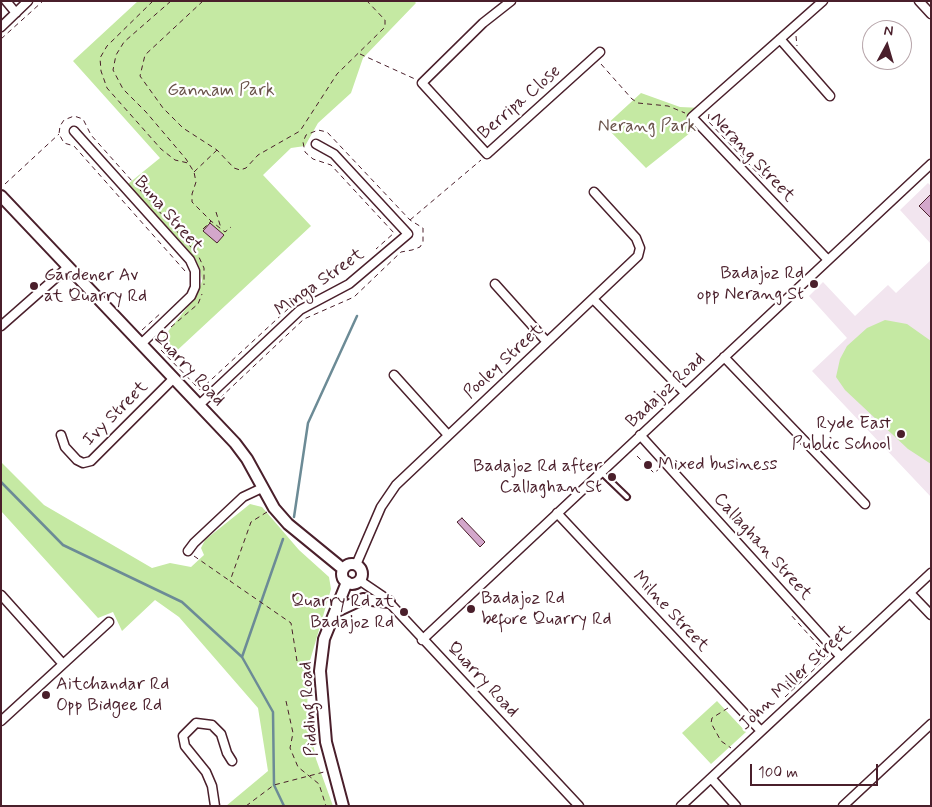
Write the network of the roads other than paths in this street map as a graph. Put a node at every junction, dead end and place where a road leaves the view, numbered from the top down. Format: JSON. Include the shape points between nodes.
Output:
{"nodes":[{"id":1,"x":6,"y":1,"type":"edge"},
{"id":2,"x":28,"y":1,"type":"edge"},
{"id":3,"x":511,"y":1,"type":"edge"},
{"id":4,"x":823,"y":1,"type":"edge"},
{"id":5,"x":919,"y":1,"type":"edge"},
{"id":6,"x":16,"y":13,"type":"junction"},
{"id":7,"x":931,"y":14,"type":"edge"},
{"id":8,"x":1,"y":27,"type":"edge"},
{"id":9,"x":780,"y":39,"type":"junction"},
{"id":10,"x":598,"y":55,"type":"road end"},
{"id":11,"x":830,"y":96,"type":"dead end"},
{"id":12,"x":74,"y":131,"type":"dead end"},
{"id":13,"x":316,"y":144,"type":"dead end"},
{"id":14,"x":931,"y":164,"type":"edge"},
{"id":15,"x":594,"y":192,"type":"dead end"},
{"id":16,"x":1,"y":196,"type":"edge"},
{"id":17,"x":828,"y":260,"type":"junction"},
{"id":18,"x":68,"y":267,"type":"junction"},
{"id":19,"x":495,"y":284,"type":"dead end"},
{"id":20,"x":594,"y":300,"type":"junction"},
{"id":21,"x":1,"y":326,"type":"edge"},
{"id":22,"x":547,"y":342,"type":"junction"},
{"id":23,"x":141,"y":344,"type":"junction"},
{"id":24,"x":724,"y":357,"type":"junction"},
{"id":25,"x":394,"y":375,"type":"dead end"},
{"id":26,"x":174,"y":378,"type":"junction"},
{"id":27,"x":685,"y":393,"type":"junction"},
{"id":28,"x":199,"y":405,"type":"junction"},
{"id":29,"x":61,"y":435,"type":"dead end"},
{"id":30,"x":448,"y":435,"type":"junction"},
{"id":31,"x":640,"y":436,"type":"junction"},
{"id":32,"x":601,"y":472,"type":"junction"},
{"id":33,"x":262,"y":488,"type":"junction"},
{"id":34,"x":627,"y":497,"type":"dead end"},
{"id":35,"x":865,"y":504,"type":"dead end"},
{"id":36,"x":557,"y":513,"type":"junction"},
{"id":37,"x":188,"y":552,"type":"road end"},
{"id":38,"x":356,"y":565,"type":"junction"},
{"id":39,"x":343,"y":569,"type":"junction"},
{"id":40,"x":931,"y":573,"type":"edge"},
{"id":41,"x":359,"y":580,"type":"junction"},
{"id":42,"x":347,"y":582,"type":"junction"},
{"id":43,"x":910,"y":592,"type":"junction"},
{"id":44,"x":1,"y":596,"type":"edge"},
{"id":45,"x":388,"y":602,"type":"junction"},
{"id":46,"x":334,"y":612,"type":"junction"},
{"id":47,"x":931,"y":615,"type":"edge"},
{"id":48,"x":109,"y":622,"type":"dead end"},
{"id":49,"x":422,"y":640,"type":"junction"},
{"id":50,"x":841,"y":657,"type":"junction"},
{"id":51,"x":64,"y":664,"type":"junction"},
{"id":52,"x":1,"y":721,"type":"edge"},
{"id":53,"x":931,"y":724,"type":"edge"},
{"id":54,"x":761,"y":731,"type":"junction"},
{"id":55,"x":232,"y":761,"type":"dead end"},
{"id":56,"x":710,"y":778,"type":"junction"},
{"id":57,"x":215,"y":806,"type":"edge"},
{"id":58,"x":343,"y":806,"type":"edge"},
{"id":59,"x":579,"y":806,"type":"edge"},
{"id":60,"x":681,"y":806,"type":"edge"},
{"id":61,"x":736,"y":806,"type":"edge"},
{"id":62,"x":843,"y":806,"type":"edge"}],
"edges":[{"from":1,"to":6,"type":"street"},
{"from":2,"to":6,"type":"street"},
{"from":3,"to":10,"type":"street","name":"Berripa Close","via":[[483,23],[422,83],[487,154]]},
{"from":4,"to":9,"type":"street","name":"Nerang Street"},
{"from":5,"to":7,"type":"street"},
{"from":6,"to":8,"type":"street"},
{"from":9,"to":11,"type":"street"},
{"from":9,"to":17,"type":"street","name":"Nerang Street","via":[[692,117]]},
{"from":12,"to":23,"type":"street","name":"Buna Street","via":[[190,260],[195,271],[195,287],[191,296]]},
{"from":13,"to":28,"type":"street","name":"Minga Street","via":[[334,154],[408,234],[349,284],[300,310]]},
{"from":14,"to":17,"type":"street","name":"Badajoz Road"},
{"from":15,"to":20,"type":"street","name":"Pooley Street","via":[[636,238],[640,248],[638,256]]},
{"from":16,"to":18,"type":"street","name":"Quarry Road"},
{"from":17,"to":24,"type":"street","name":"Badajoz Road"},
{"from":18,"to":21,"type":"street"},
{"from":18,"to":23,"type":"street","name":"Quarry Road"},
{"from":19,"to":22,"type":"street"},
{"from":20,"to":22,"type":"street","name":"Pooley Street"},
{"from":20,"to":27,"type":"street"},
{"from":22,"to":30,"type":"street","name":"Pooley Street"},
{"from":23,"to":26,"type":"street","name":"Quarry Road"},
{"from":24,"to":27,"type":"street","name":"Badajoz Road"},
{"from":24,"to":35,"type":"street"},
{"from":25,"to":30,"type":"street"},
{"from":26,"to":28,"type":"street","name":"Quarry Road"},
{"from":26,"to":29,"type":"street","name":"Ivy Street","via":[[92,461],[83,463],[77,460],[65,447]]},
{"from":27,"to":31,"type":"street","name":"Badajoz Road"},
{"from":28,"to":33,"type":"street","name":"Quarry Road","via":[[243,453]]},
{"from":30,"to":38,"type":"street","name":"Pooley Street","via":[[387,496]]},
{"from":31,"to":32,"type":"street","name":"Badajoz Road"},
{"from":31,"to":50,"type":"street","name":"Callaghan Street"},
{"from":32,"to":34,"type":"lane"},
{"from":32,"to":36,"type":"street","name":"Badajoz Road"},
{"from":33,"to":37,"type":"street","via":[[243,497],[194,542]]},
{"from":33,"to":39,"type":"street","name":"Quarry Road","via":[[274,508],[303,538]]},
{"from":36,"to":49,"type":"street","name":"Badajoz Road"},
{"from":36,"to":54,"type":"street","name":"Milne Street"},
{"from":38,"to":39,"type":"street"},
{"from":38,"to":41,"type":"street","via":[[362,573]]},
{"from":39,"to":42,"type":"street","via":[[342,576]]},
{"from":40,"to":43,"type":"street","name":"John Miller Street"},
{"from":41,"to":42,"type":"street"},
{"from":41,"to":45,"type":"street","name":"Quarry Road"},
{"from":42,"to":46,"type":"street","name":"Pidding Road"},
{"from":43,"to":47,"type":"street"},
{"from":43,"to":50,"type":"street","name":"John Miller Street"},
{"from":44,"to":51,"type":"street"},
{"from":45,"to":46,"type":"street","via":[[363,599]]},
{"from":45,"to":49,"type":"street","name":"Quarry Road"},
{"from":46,"to":58,"type":"street","name":"Pidding Road","via":[[322,646],[321,692],[326,742]]},
{"from":48,"to":51,"type":"street"},
{"from":49,"to":59,"type":"street","name":"Quarry Road"},
{"from":50,"to":54,"type":"street","name":"John Miller Street"},
{"from":51,"to":52,"type":"street"},
{"from":53,"to":62,"type":"street"},
{"from":54,"to":56,"type":"street","name":"John Miller Street"},
{"from":55,"to":57,"type":"street","via":[[221,734],[212,725],[196,723],[184,736],[185,746],[206,772]]},
{"from":56,"to":60,"type":"street","name":"John Miller Street"},
{"from":56,"to":61,"type":"street"}]}
